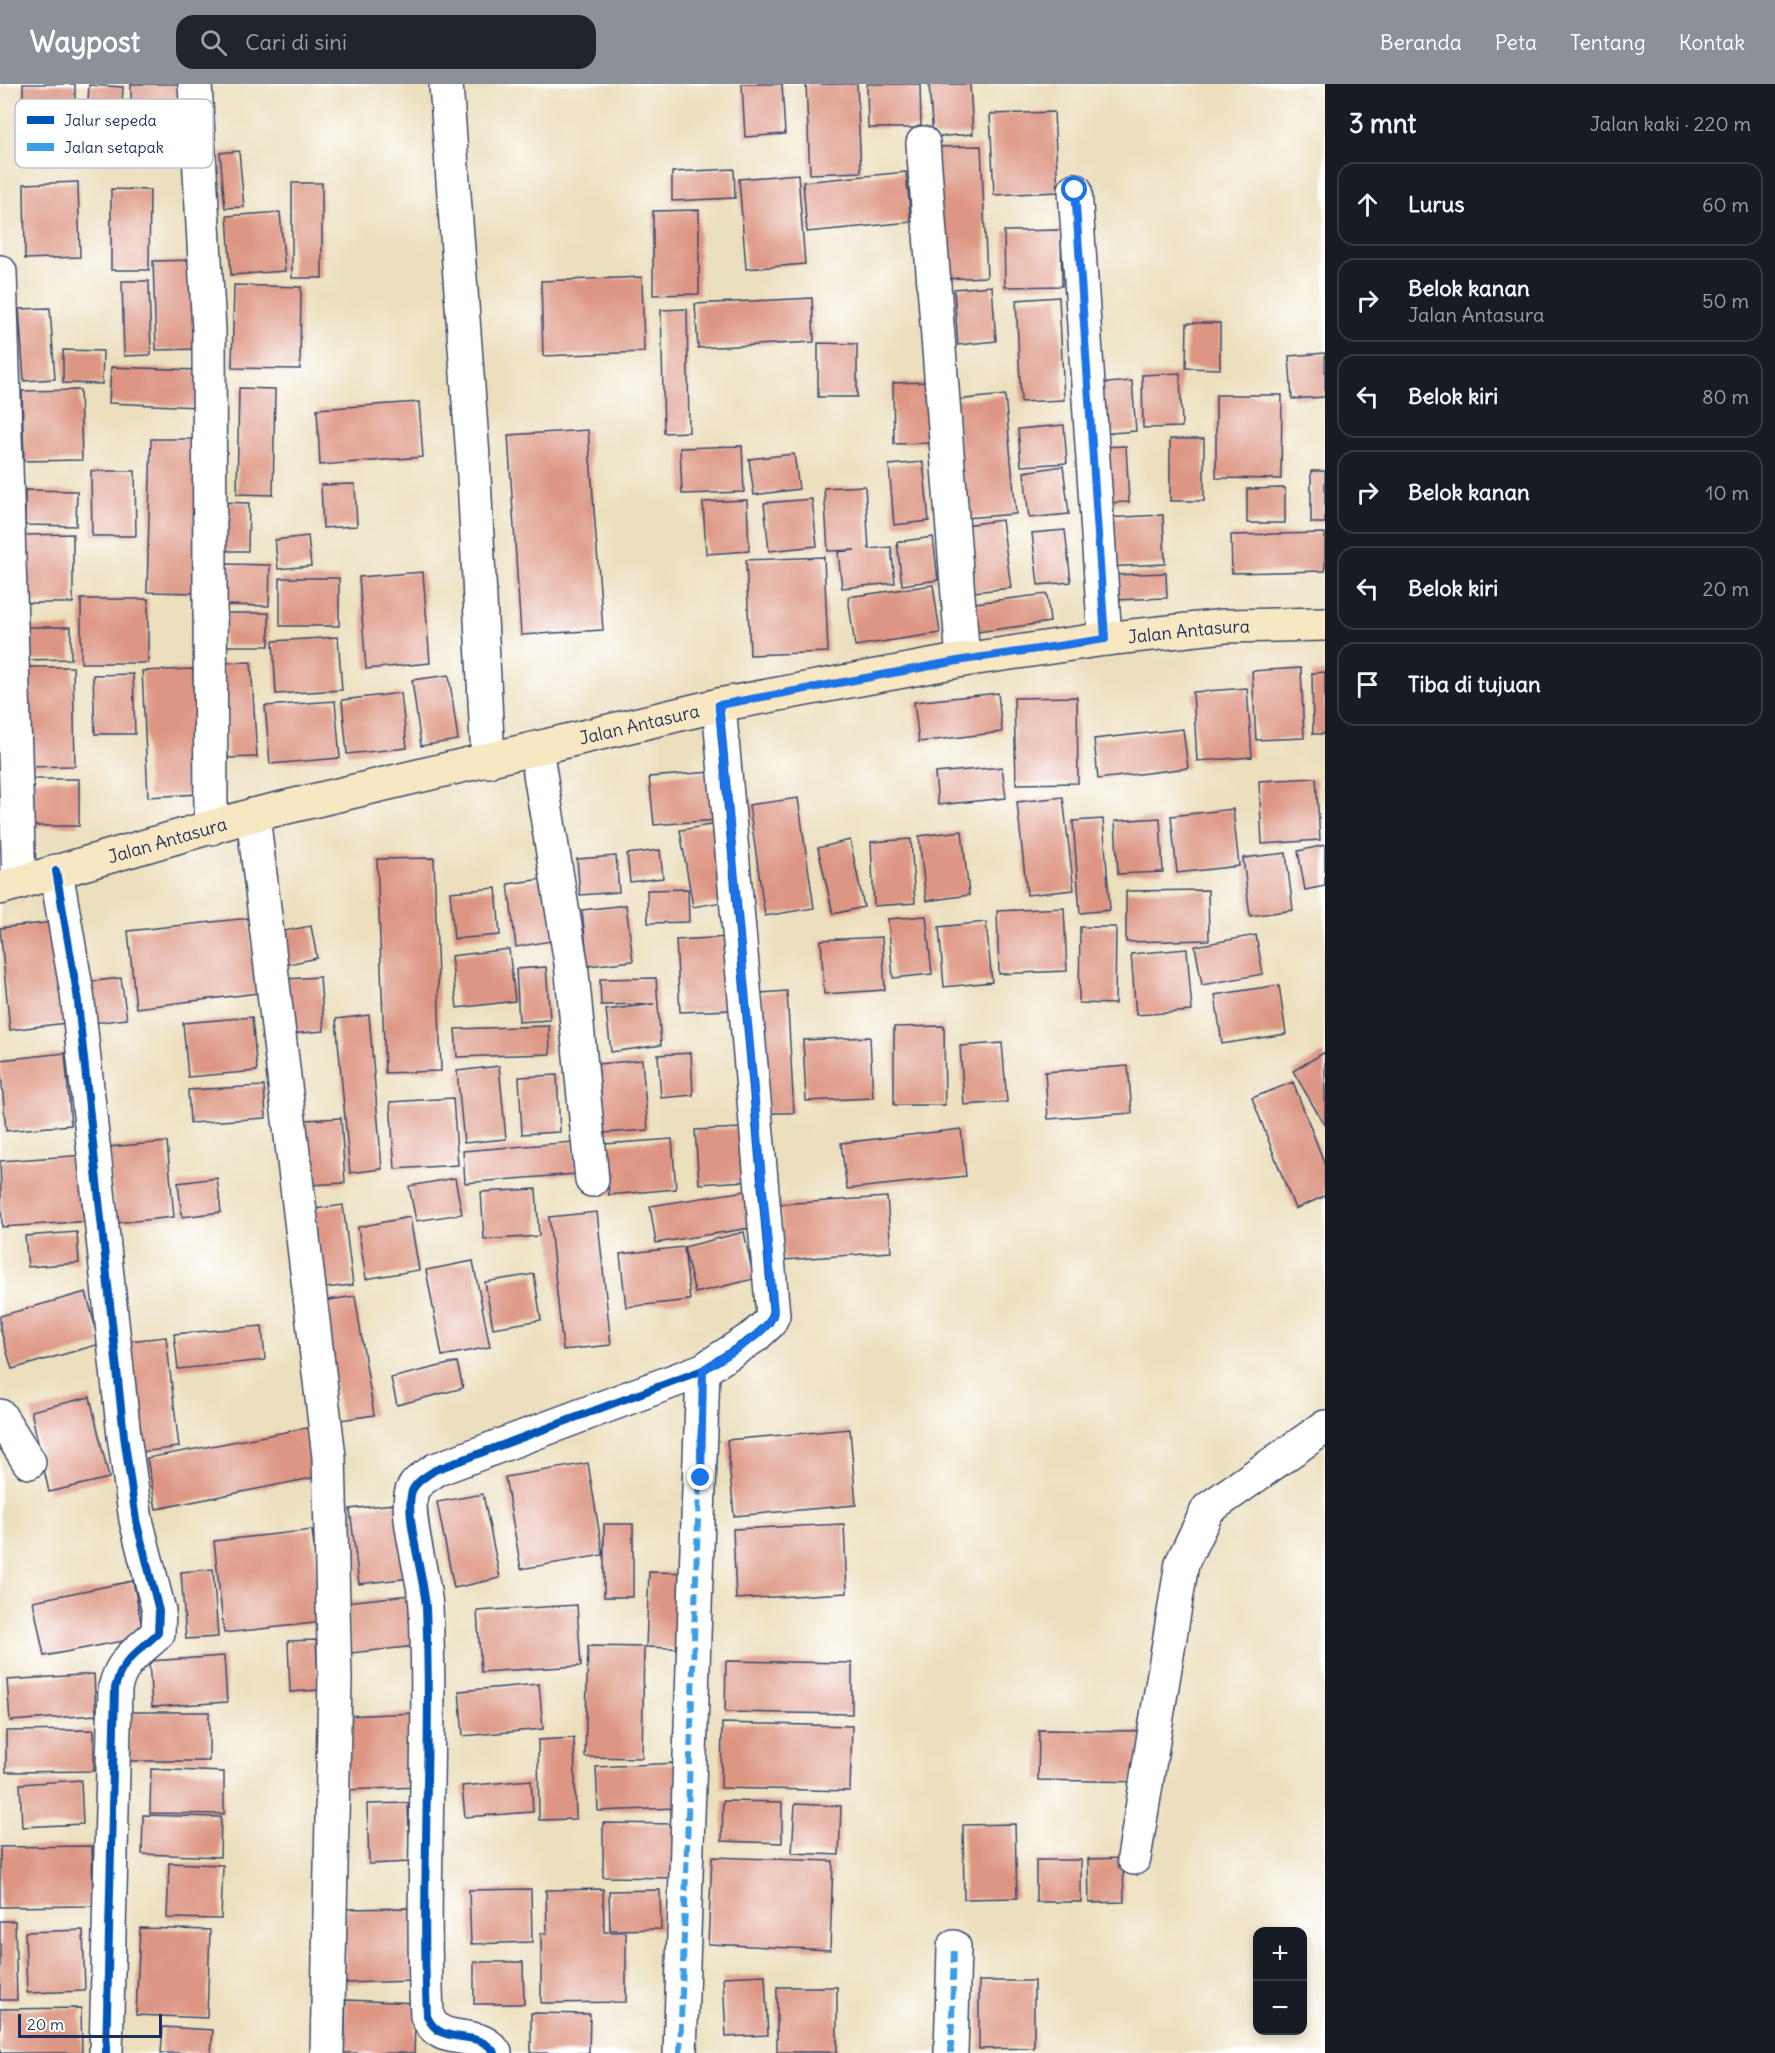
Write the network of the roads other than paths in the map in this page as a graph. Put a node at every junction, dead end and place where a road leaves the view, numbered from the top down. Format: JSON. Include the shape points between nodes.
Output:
{"nodes":[{"id":1,"x":195,"y":84,"type":"edge"},
{"id":2,"x":446,"y":84,"type":"edge"},
{"id":3,"x":196,"y":99,"type":"edge"},
{"id":4,"x":923,"y":143,"type":"dead end"},
{"id":5,"x":200,"y":168,"type":"edge"},
{"id":6,"x":1075,"y":190,"type":"dead end"},
{"id":7,"x":0,"y":272,"type":"edge"},
{"id":8,"x":1325,"y":624,"type":"edge"},
{"id":9,"x":1105,"y":639,"type":"junction"},
{"id":10,"x":963,"y":660,"type":"junction"},
{"id":11,"x":719,"y":705,"type":"junction"},
{"id":12,"x":536,"y":749,"type":"junction"},
{"id":13,"x":488,"y":760,"type":"junction"},
{"id":14,"x":253,"y":815,"type":"junction"},
{"id":15,"x":211,"y":828,"type":"junction"},
{"id":16,"x":56,"y":871,"type":"junction"},
{"id":17,"x":10,"y":885,"type":"edge"},
{"id":18,"x":592,"y":1180,"type":"dead end"},
{"id":19,"x":703,"y":1370,"type":"junction"},
{"id":20,"x":0,"y":1416,"type":"edge"},
{"id":21,"x":1325,"y":1427,"type":"edge"},
{"id":22,"x":28,"y":1462,"type":"dead end"},
{"id":23,"x":1134,"y":1858,"type":"dead end"},
{"id":24,"x":954,"y":1947,"type":"dead end"},
{"id":25,"x":106,"y":2053,"type":"edge"},
{"id":26,"x":327,"y":2053,"type":"edge"},
{"id":27,"x":495,"y":2053,"type":"edge"},
{"id":28,"x":680,"y":2053,"type":"edge"},
{"id":29,"x":951,"y":2053,"type":"edge"}],
"edges":[{"from":1,"to":3,"type":"street"},
{"from":2,"to":13,"type":"street","via":[[473,458]]},
{"from":4,"to":10,"type":"street"},
{"from":5,"to":15,"type":"street","via":[[209,330]]},
{"from":6,"to":9,"type":"street"},
{"from":7,"to":17,"type":"street"},
{"from":8,"to":9,"type":"main road","name":"Jalan Antasura","via":[[1225,626]]},
{"from":9,"to":10,"type":"main road","name":"Jalan Antasura"},
{"from":10,"to":11,"type":"main road","name":"Jalan Antasura"},
{"from":11,"to":12,"type":"main road","name":"Jalan Antasura"},
{"from":11,"to":19,"type":"street","via":[[774,1311],[769,1323],[755,1336]]},
{"from":12,"to":13,"type":"main road","name":"Jalan Antasura"},
{"from":12,"to":18,"type":"street","via":[[571,963]]},
{"from":13,"to":14,"type":"main road","name":"Jalan Antasura"},
{"from":14,"to":15,"type":"main road","name":"Jalan Antasura"},
{"from":14,"to":26,"type":"street","via":[[329,1457],[335,1679]]},
{"from":15,"to":16,"type":"main road","name":"Jalan Antasura"},
{"from":16,"to":17,"type":"main road","name":"Jalan Antasura"},
{"from":16,"to":25,"type":"street","via":[[77,993],[124,1436],[136,1520],[159,1611],[158,1633],[128,1658],[119,1671],[115,1688]]},
{"from":19,"to":27,"type":"street","via":[[435,1470],[412,1491],[413,1525],[426,1603],[430,1689],[427,2016],[432,2028],[441,2034],[489,2044]]},
{"from":19,"to":28,"type":"street"},
{"from":20,"to":22,"type":"street"},
{"from":21,"to":23,"type":"street","via":[[1208,1509],[1182,1563]]},
{"from":24,"to":29,"type":"street"}]}
